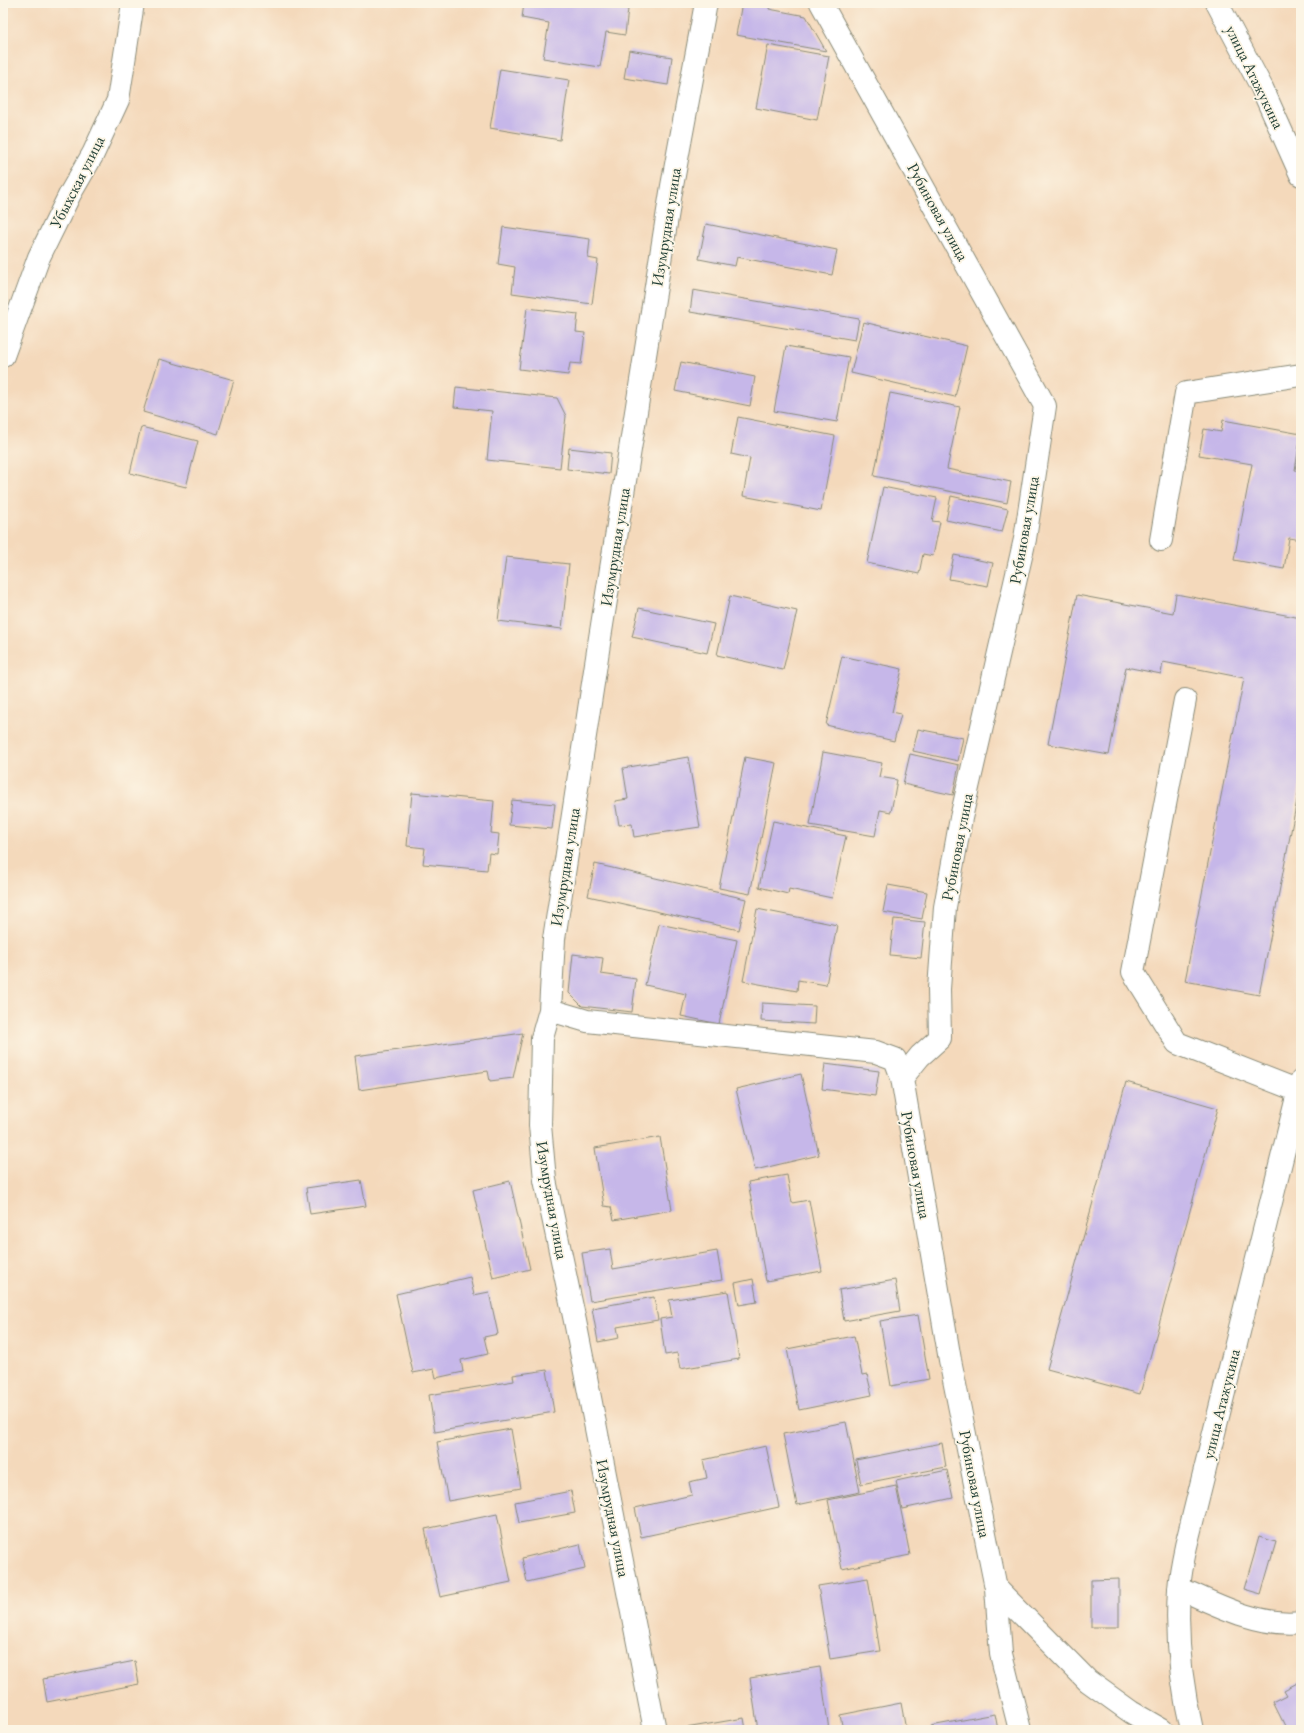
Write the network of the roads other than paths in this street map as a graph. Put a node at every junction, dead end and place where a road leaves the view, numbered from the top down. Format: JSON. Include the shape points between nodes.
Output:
{"nodes":[{"id":1,"x":133,"y":3,"type":"edge"},
{"id":2,"x":706,"y":3,"type":"edge"},
{"id":3,"x":821,"y":3,"type":"edge"},
{"id":4,"x":1217,"y":3,"type":"edge"},
{"id":5,"x":1301,"y":175,"type":"edge"},
{"id":6,"x":3,"y":356,"type":"edge"},
{"id":7,"x":1301,"y":375,"type":"edge"},
{"id":8,"x":1161,"y":540,"type":"dead end"},
{"id":9,"x":1185,"y":700,"type":"dead end"},
{"id":10,"x":550,"y":1010,"type":"junction"},
{"id":11,"x":902,"y":1078,"type":"junction"},
{"id":12,"x":1300,"y":1086,"type":"edge"},
{"id":13,"x":996,"y":1588,"type":"junction"},
{"id":14,"x":1179,"y":1588,"type":"junction"},
{"id":15,"x":1301,"y":1622,"type":"edge"},
{"id":16,"x":655,"y":1730,"type":"edge"},
{"id":17,"x":1020,"y":1730,"type":"edge"},
{"id":18,"x":1162,"y":1730,"type":"edge"},
{"id":19,"x":1192,"y":1730,"type":"edge"}],
"edges":[{"from":1,"to":6,"type":"street","name":"Убыхская улица","via":[[118,100],[39,257]]},
{"from":2,"to":10,"type":"street","name":"Изумрудная улица","via":[[671,194],[600,637],[554,939]]},
{"from":3,"to":11,"type":"street","name":"Рубиновая улица","via":[[1045,406],[1025,539],[961,818],[946,907],[939,989],[940,1038],[920,1056]]},
{"from":4,"to":5,"type":"street","name":"улица Атажукина","via":[[1262,88]]},
{"from":7,"to":8,"type":"street","via":[[1186,393]]},
{"from":9,"to":12,"type":"street","via":[[1133,972],[1177,1044]]},
{"from":10,"to":11,"type":"street","via":[[587,1021],[876,1052],[895,1059]]},
{"from":10,"to":16,"type":"street","name":"Изумрудная улица","via":[[542,1038],[540,1125],[545,1180]]},
{"from":11,"to":13,"type":"street","name":"Рубиновая улица","via":[[950,1360]]},
{"from":12,"to":14,"type":"street","name":"улица Атажукина","via":[[1186,1546]]},
{"from":13,"to":17,"type":"street","name":"Рубиновая улица","via":[[1001,1654]]},
{"from":13,"to":18,"type":"street","via":[[1088,1681]]},
{"from":14,"to":15,"type":"street","via":[[1236,1613],[1284,1624]]},
{"from":14,"to":19,"type":"street","name":"улица Атажукина","via":[[1178,1636]]}]}
